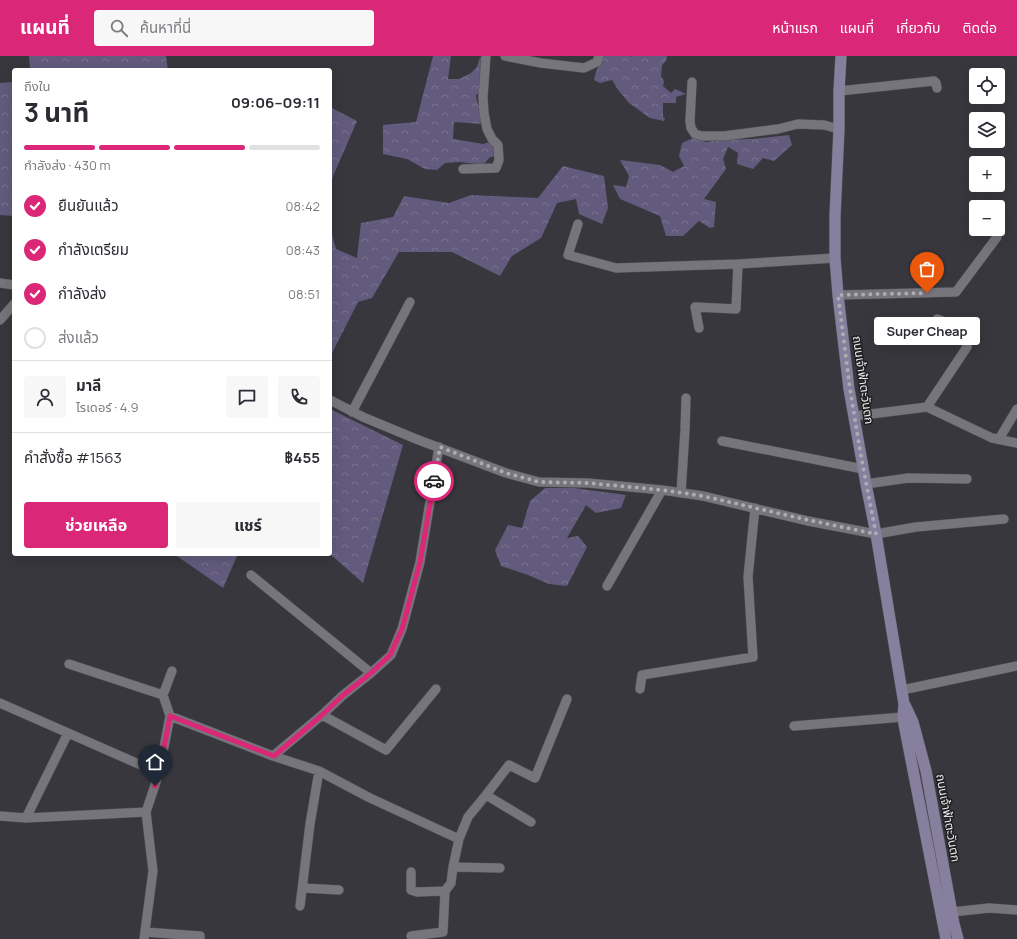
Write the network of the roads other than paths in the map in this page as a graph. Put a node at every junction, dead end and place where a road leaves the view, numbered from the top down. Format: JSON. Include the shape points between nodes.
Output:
{"nodes":[{"id":1,"x":486,"y":56,"type":"edge"},
{"id":2,"x":505,"y":56,"type":"edge"},
{"id":3,"x":599,"y":56,"type":"edge"},
{"id":4,"x":841,"y":56,"type":"edge"},
{"id":5,"x":692,"y":82,"type":"dead end"},
{"id":6,"x":937,"y":88,"type":"dead end"},
{"id":7,"x":839,"y":91,"type":"junction"},
{"id":8,"x":839,"y":130,"type":"junction"},
{"id":9,"x":463,"y":169,"type":"dead end"},
{"id":10,"x":578,"y":224,"type":"dead end"},
{"id":11,"x":997,"y":237,"type":"dead end"},
{"id":12,"x":835,"y":258,"type":"junction"},
{"id":13,"x":738,"y":264,"type":"junction"},
{"id":14,"x":0,"y":283,"type":"edge"},
{"id":15,"x":12,"y":285,"type":"edge"},
{"id":16,"x":838,"y":295,"type":"junction"},
{"id":17,"x":410,"y":302,"type":"dead end"},
{"id":18,"x":12,"y":306,"type":"edge"},
{"id":19,"x":937,"y":319,"type":"dead end"},
{"id":20,"x":0,"y":320,"type":"edge"},
{"id":21,"x":699,"y":328,"type":"dead end"},
{"id":22,"x":686,"y":398,"type":"dead end"},
{"id":23,"x":332,"y":401,"type":"edge"},
{"id":24,"x":927,"y":407,"type":"junction"},
{"id":25,"x":1017,"y":409,"type":"edge"},
{"id":26,"x":352,"y":412,"type":"junction"},
{"id":27,"x":855,"y":416,"type":"junction"},
{"id":28,"x":999,"y":439,"type":"junction"},
{"id":29,"x":722,"y":441,"type":"dead end"},
{"id":30,"x":1017,"y":443,"type":"edge"},
{"id":31,"x":440,"y":447,"type":"junction"},
{"id":32,"x":863,"y":469,"type":"junction"},
{"id":33,"x":967,"y":479,"type":"dead end"},
{"id":34,"x":866,"y":484,"type":"junction"},
{"id":35,"x":662,"y":490,"type":"junction"},
{"id":36,"x":681,"y":493,"type":"junction"},
{"id":37,"x":755,"y":508,"type":"junction"},
{"id":38,"x":1004,"y":519,"type":"dead end"},
{"id":39,"x":876,"y":534,"type":"junction"},
{"id":40,"x":251,"y":575,"type":"dead end"},
{"id":41,"x":607,"y":586,"type":"dead end"},
{"id":42,"x":69,"y":664,"type":"dead end"},
{"id":43,"x":1017,"y":666,"type":"edge"},
{"id":44,"x":172,"y":671,"type":"dead end"},
{"id":45,"x":371,"y":673,"type":"junction"},
{"id":46,"x":436,"y":689,"type":"dead end"},
{"id":47,"x":640,"y":689,"type":"dead end"},
{"id":48,"x":902,"y":690,"type":"junction"},
{"id":49,"x":163,"y":695,"type":"junction"},
{"id":50,"x":567,"y":699,"type":"dead end"},
{"id":51,"x":0,"y":703,"type":"edge"},
{"id":52,"x":904,"y":704,"type":"junction"},
{"id":53,"x":322,"y":715,"type":"junction"},
{"id":54,"x":170,"y":716,"type":"junction"},
{"id":55,"x":903,"y":717,"type":"junction"},
{"id":56,"x":794,"y":726,"type":"dead end"},
{"id":57,"x":68,"y":733,"type":"junction"},
{"id":58,"x":274,"y":756,"type":"junction"},
{"id":59,"x":319,"y":771,"type":"junction"},
{"id":60,"x":159,"y":773,"type":"junction"},
{"id":61,"x":486,"y":795,"type":"junction"},
{"id":62,"x":146,"y":812,"type":"junction"},
{"id":63,"x":0,"y":816,"type":"edge"},
{"id":64,"x":26,"y":818,"type":"junction"},
{"id":65,"x":531,"y":822,"type":"dead end"},
{"id":66,"x":459,"y":839,"type":"junction"},
{"id":67,"x":452,"y":867,"type":"junction"},
{"id":68,"x":500,"y":868,"type":"dead end"},
{"id":69,"x":411,"y":872,"type":"dead end"},
{"id":70,"x":302,"y":888,"type":"junction"},
{"id":71,"x":339,"y":890,"type":"dead end"},
{"id":72,"x":445,"y":891,"type":"junction"},
{"id":73,"x":300,"y":906,"type":"dead end"},
{"id":74,"x":1017,"y":910,"type":"edge"},
{"id":75,"x":952,"y":912,"type":"junction"},
{"id":76,"x":144,"y":935,"type":"edge"},
{"id":77,"x":411,"y":936,"type":"dead end"},
{"id":78,"x":200,"y":939,"type":"edge"},
{"id":79,"x":946,"y":939,"type":"edge"},
{"id":80,"x":958,"y":939,"type":"edge"}],
"edges":[{"from":1,"to":9,"type":"street","via":[[484,113],[487,130],[498,145],[499,160],[496,168]]},
{"from":2,"to":3,"type":"street","via":[[541,64],[584,68],[597,62]]},
{"from":4,"to":7,"type":"main road","name":"ถนนเจ้าฟ้าตะวันตก"},
{"from":5,"to":8,"type":"street","via":[[690,121],[695,134],[724,136],[798,124],[824,125]]},
{"from":6,"to":7,"type":"street","via":[[934,81]]},
{"from":7,"to":8,"type":"main road","name":"ถนนเจ้าฟ้าตะวันตก"},
{"from":8,"to":12,"type":"main road","name":"ถนนเจ้าฟ้าตะวันตก"},
{"from":10,"to":13,"type":"street","via":[[568,255],[616,268]]},
{"from":11,"to":16,"type":"street","via":[[956,292]]},
{"from":12,"to":13,"type":"street"},
{"from":12,"to":16,"type":"main road","name":"ถนนเจ้าฟ้าตะวันตก"},
{"from":13,"to":21,"type":"street","via":[[736,309],[695,307]]},
{"from":14,"to":15,"type":"street"},
{"from":16,"to":27,"type":"main road","name":"ถนนเจ้าฟ้าตะวันตก"},
{"from":17,"to":26,"type":"street"},
{"from":18,"to":20,"type":"street"},
{"from":19,"to":24,"type":"street","via":[[962,329],[966,334],[967,347]]},
{"from":22,"to":36,"type":"street"},
{"from":23,"to":26,"type":"street"},
{"from":24,"to":27,"type":"street"},
{"from":24,"to":28,"type":"street"},
{"from":25,"to":28,"type":"street"},
{"from":26,"to":31,"type":"street"},
{"from":27,"to":32,"type":"main road","name":"ถนนเจ้าฟ้าตะวันตก"},
{"from":28,"to":30,"type":"street"},
{"from":29,"to":32,"type":"street"},
{"from":31,"to":35,"type":"street","via":[[506,473],[539,482],[588,483]]},
{"from":31,"to":45,"type":"street","via":[[420,562],[402,629],[390,655]]},
{"from":32,"to":34,"type":"main road","name":"ถนนเจ้าฟ้าตะวันตก"},
{"from":33,"to":34,"type":"street","via":[[908,478]]},
{"from":34,"to":39,"type":"main road","name":"ถนนเจ้าฟ้าตะวันตก"},
{"from":35,"to":36,"type":"street"},
{"from":35,"to":41,"type":"street"},
{"from":36,"to":37,"type":"street"},
{"from":37,"to":39,"type":"street"},
{"from":37,"to":47,"type":"street","via":[[748,577],[753,657],[642,674]]},
{"from":38,"to":39,"type":"street","via":[[916,527]]},
{"from":39,"to":48,"type":"main road","name":"ถนนเจ้าฟ้าตะวันตก"},
{"from":40,"to":45,"type":"street"},
{"from":42,"to":49,"type":"street"},
{"from":43,"to":48,"type":"street"},
{"from":44,"to":49,"type":"street"},
{"from":45,"to":53,"type":"street"},
{"from":46,"to":53,"type":"street","via":[[386,750]]},
{"from":48,"to":52,"type":"main road","name":"ถนนเจ้าฟ้าตะวันตก"},
{"from":49,"to":54,"type":"street"},
{"from":50,"to":61,"type":"street","via":[[535,778],[509,765]]},
{"from":51,"to":57,"type":"street"},
{"from":52,"to":55,"type":"main road","name":"ถนนเจ้าฟ้าตะวันตก"},
{"from":52,"to":75,"type":"main road","name":"ถนนเจ้าฟ้าตะวันตก","via":[[913,722],[926,771]]},
{"from":53,"to":58,"type":"street"},
{"from":54,"to":58,"type":"street"},
{"from":54,"to":60,"type":"street"},
{"from":55,"to":56,"type":"street"},
{"from":55,"to":79,"type":"main road","name":"ถนนเจ้าฟ้าตะวันตก"},
{"from":57,"to":60,"type":"street"},
{"from":57,"to":64,"type":"street"},
{"from":58,"to":59,"type":"street"},
{"from":59,"to":66,"type":"street","via":[[370,798]]},
{"from":59,"to":70,"type":"street"},
{"from":60,"to":62,"type":"street"},
{"from":61,"to":65,"type":"street"},
{"from":61,"to":66,"type":"street","via":[[468,817]]},
{"from":62,"to":64,"type":"street"},
{"from":62,"to":76,"type":"street","via":[[152,871]]},
{"from":63,"to":64,"type":"street"},
{"from":66,"to":67,"type":"street"},
{"from":67,"to":68,"type":"street"},
{"from":67,"to":72,"type":"street","via":[[451,883]]},
{"from":69,"to":72,"type":"street","via":[[411,890]]},
{"from":70,"to":71,"type":"street"},
{"from":70,"to":73,"type":"street"},
{"from":72,"to":77,"type":"street","via":[[443,932]]},
{"from":74,"to":75,"type":"street","via":[[989,908]]},
{"from":75,"to":80,"type":"main road","name":"ถนนเจ้าฟ้าตะวันตก"},
{"from":76,"to":78,"type":"street","via":[[200,936]]}]}
